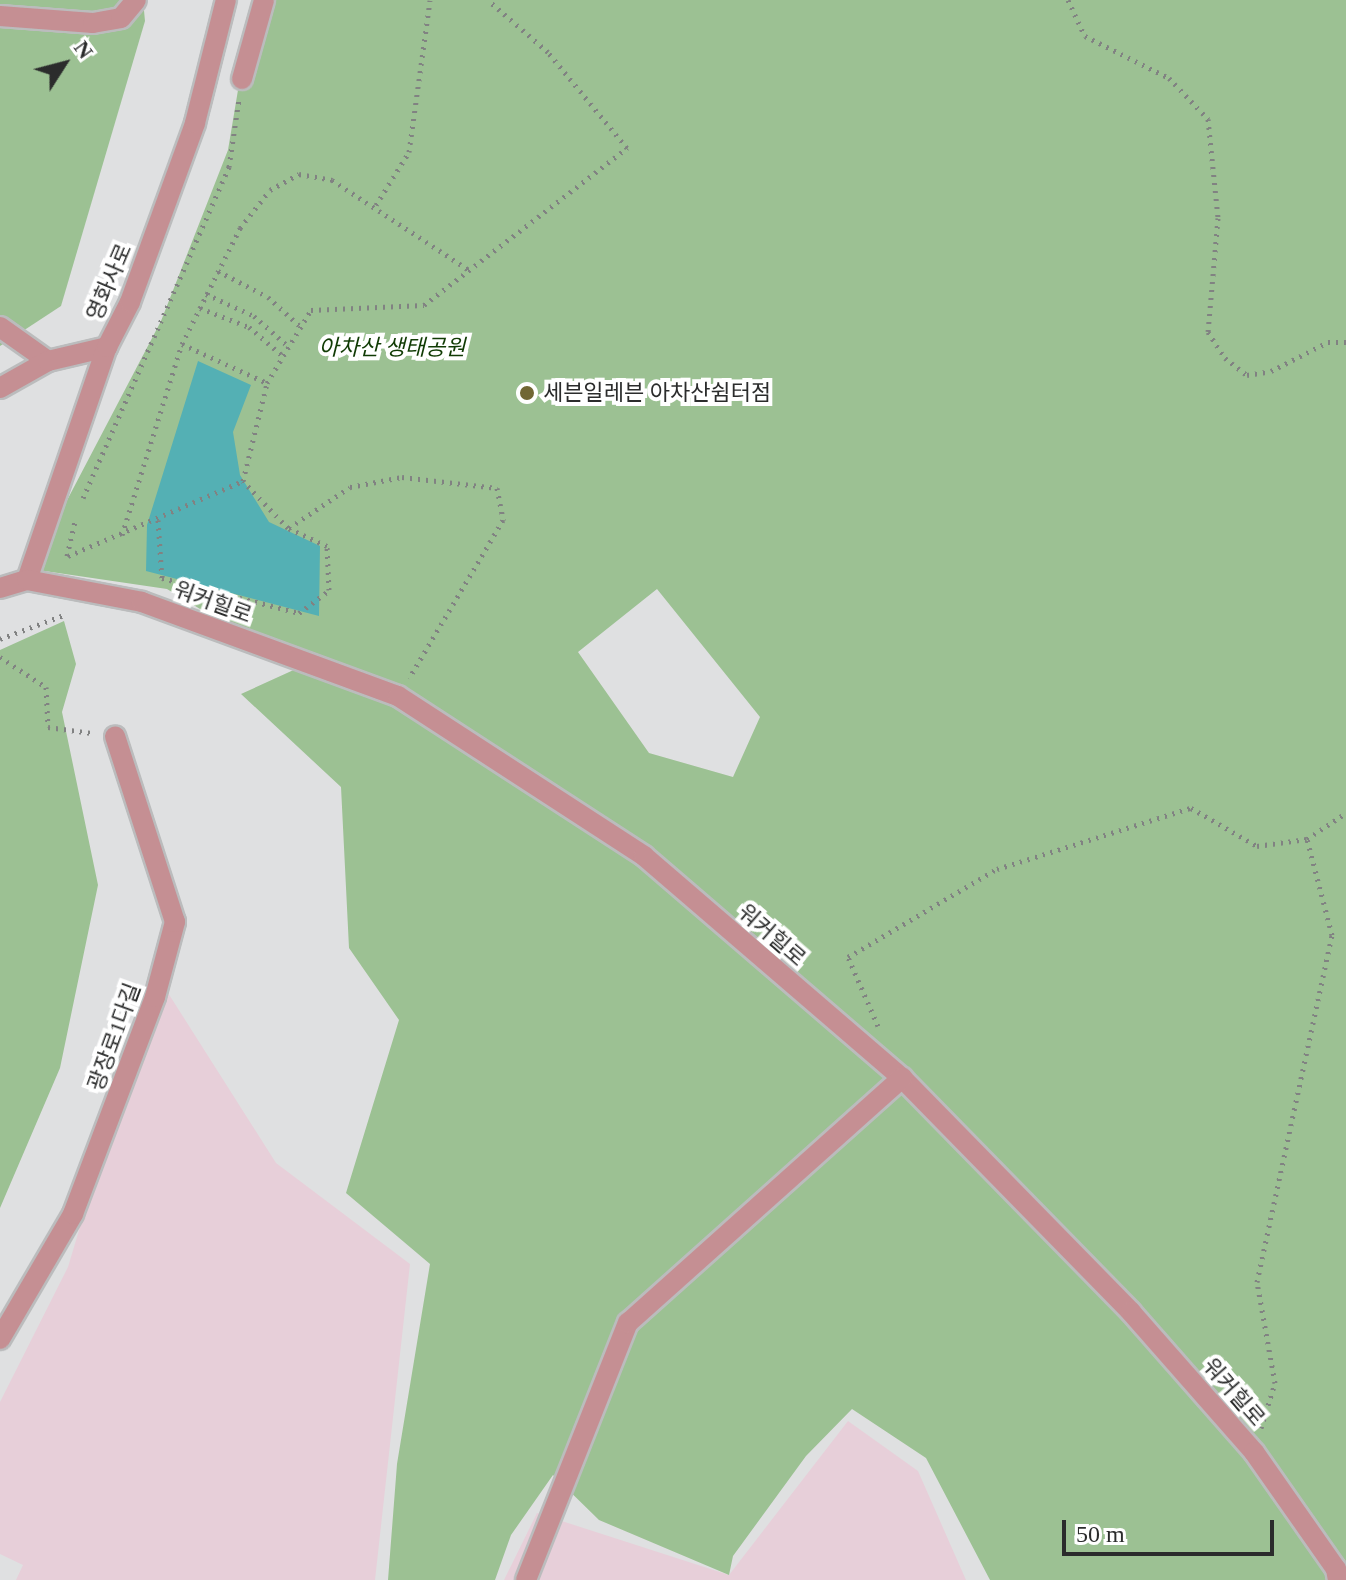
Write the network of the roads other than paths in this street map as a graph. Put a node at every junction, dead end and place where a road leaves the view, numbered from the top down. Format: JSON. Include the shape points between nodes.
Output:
{"nodes":[{"id":1,"x":136,"y":0,"type":"edge"},
{"id":2,"x":226,"y":0,"type":"edge"},
{"id":3,"x":264,"y":0,"type":"edge"},
{"id":4,"x":0,"y":16,"type":"edge"},
{"id":5,"x":242,"y":79,"type":"road end"},
{"id":6,"x":0,"y":327,"type":"edge"},
{"id":7,"x":107,"y":347,"type":"junction"},
{"id":8,"x":48,"y":361,"type":"junction"},
{"id":9,"x":0,"y":388,"type":"edge"},
{"id":10,"x":27,"y":580,"type":"junction"},
{"id":11,"x":0,"y":588,"type":"edge"},
{"id":12,"x":115,"y":736,"type":"road end"},
{"id":13,"x":902,"y":1078,"type":"junction"},
{"id":14,"x":0,"y":1339,"type":"edge"},
{"id":15,"x":526,"y":1580,"type":"edge"},
{"id":16,"x":1338,"y":1580,"type":"edge"}],
"edges":[{"from":1,"to":4,"type":"street","via":[[121,18],[93,23]]},
{"from":2,"to":7,"type":"street","name":"영화사로","via":[[195,123],[130,302]]},
{"from":3,"to":5,"type":"street"},
{"from":6,"to":8,"type":"street"},
{"from":7,"to":8,"type":"street"},
{"from":7,"to":10,"type":"street","name":"영화사로"},
{"from":8,"to":9,"type":"street"},
{"from":10,"to":11,"type":"street","name":"워커힐로"},
{"from":10,"to":13,"type":"street","name":"워커힐로","via":[[142,602],[398,696],[644,856]]},
{"from":12,"to":14,"type":"street","name":"광장로1다길","via":[[175,922],[155,997],[73,1214]]},
{"from":13,"to":15,"type":"street","via":[[628,1323]]},
{"from":13,"to":16,"type":"street","name":"워커힐로","via":[[1131,1312],[1254,1452],[1336,1569]]}]}
